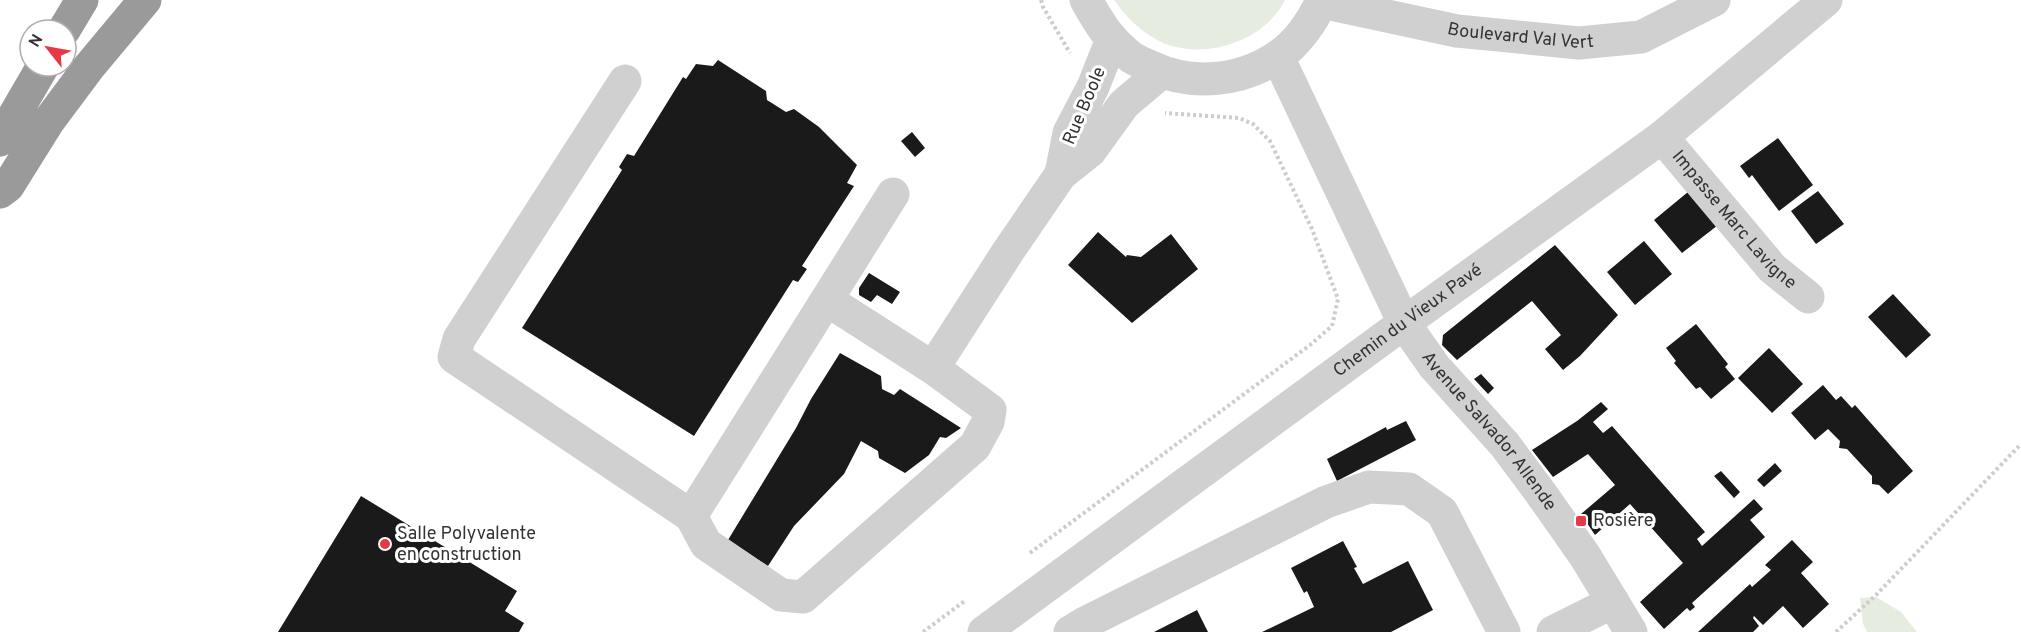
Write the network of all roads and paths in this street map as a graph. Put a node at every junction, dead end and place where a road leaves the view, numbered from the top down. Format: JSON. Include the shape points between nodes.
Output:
{"nodes":[{"id":1,"x":82,"y":0,"type":"edge"},
{"id":2,"x":145,"y":0,"type":"edge"},
{"id":3,"x":1041,"y":0,"type":"edge"},
{"id":4,"x":1086,"y":0,"type":"edge"},
{"id":5,"x":1714,"y":0,"type":"edge"},
{"id":6,"x":1826,"y":0,"type":"edge"},
{"id":7,"x":1322,"y":1,"type":"edge"},
{"id":8,"x":71,"y":18,"type":"edge"},
{"id":9,"x":1112,"y":39,"type":"junction"},
{"id":10,"x":1278,"y":57,"type":"junction"},
{"id":11,"x":1162,"y":72,"type":"junction"},
{"id":12,"x":36,"y":78,"type":"edge"},
{"id":13,"x":625,"y":81,"type":"dead end"},
{"id":14,"x":1094,"y":87,"type":"junction"},
{"id":15,"x":1124,"y":104,"type":"junction"},
{"id":16,"x":1662,"y":137,"type":"junction"},
{"id":17,"x":0,"y":140,"type":"edge"},
{"id":18,"x":1061,"y":174,"type":"junction"},
{"id":19,"x":0,"y":192,"type":"edge"},
{"id":20,"x":893,"y":194,"type":"dead end"},
{"id":21,"x":1808,"y":297,"type":"dead end"},
{"id":22,"x":827,"y":300,"type":"junction"},
{"id":23,"x":1404,"y":323,"type":"junction"},
{"id":24,"x":933,"y":368,"type":"junction"},
{"id":25,"x":2021,"y":444,"type":"edge"},
{"id":26,"x":691,"y":516,"type":"junction"},
{"id":27,"x":1028,"y":555,"type":"dead end"},
{"id":28,"x":971,"y":597,"type":"dead end"},
{"id":29,"x":1612,"y":602,"type":"junction"},
{"id":30,"x":923,"y":632,"type":"edge"},
{"id":31,"x":984,"y":632,"type":"edge"},
{"id":32,"x":1070,"y":632,"type":"edge"},
{"id":33,"x":1504,"y":632,"type":"edge"},
{"id":34,"x":1553,"y":632,"type":"edge"},
{"id":35,"x":1630,"y":632,"type":"edge"},
{"id":36,"x":1836,"y":632,"type":"edge"}],
"edges":[{"from":1,"to":8,"type":"highway"},
{"from":2,"to":19,"type":"highway","via":[[55,113],[8,186]]},
{"from":3,"to":14,"type":"path","via":[[1079,76]]},
{"from":4,"to":9,"type":"street"},
{"from":5,"to":7,"type":"street","name":"Boulevard Val Vert","via":[[1641,37],[1579,43],[1457,31]]},
{"from":6,"to":16,"type":"street","name":"Chemin du Vieux Pavé"},
{"from":7,"to":10,"type":"street","via":[[1304,32]]},
{"from":9,"to":11,"type":"street","via":[[1133,58]]},
{"from":9,"to":14,"type":"street","name":"Rue Boole"},
{"from":10,"to":11,"type":"street","via":[[1243,74],[1205,80]]},
{"from":10,"to":23,"type":"street","name":"Avenue Salvador Allende"},
{"from":11,"to":15,"type":"street","name":"Rue Boole"},
{"from":12,"to":17,"type":"highway"},
{"from":13,"to":26,"type":"street","via":[[459,339],[454,357]]},
{"from":14,"to":18,"type":"street","name":"Rue Boole","via":[[1069,133]]},
{"from":15,"to":18,"type":"street","name":"Rue Boole","via":[[1090,151]]},
{"from":15,"to":27,"type":"path","via":[[1138,112],[1239,118],[1262,131],[1312,229],[1338,299],[1337,308],[1332,326],[1310,345]]},
{"from":16,"to":21,"type":"street","name":"Impasse Marc Lavigne","via":[[1772,268]]},
{"from":16,"to":23,"type":"street","name":"Chemin du Vieux Pavé"},
{"from":18,"to":24,"type":"street","name":"Rue Boole"},
{"from":20,"to":22,"type":"street"},
{"from":22,"to":24,"type":"street"},
{"from":22,"to":26,"type":"street"},
{"from":23,"to":29,"type":"street","name":"Avenue Salvador Allende","via":[[1434,366],[1505,445],[1585,556]]},
{"from":23,"to":31,"type":"street","name":"Chemin du Vieux Pavé"},
{"from":24,"to":26,"type":"street","via":[[990,410],[975,446],[803,597],[781,595],[706,544]]},
{"from":25,"to":36,"type":"path"},
{"from":28,"to":30,"type":"path"},
{"from":29,"to":34,"type":"street"},
{"from":29,"to":35,"type":"street","name":"Avenue Salvador Allende"},
{"from":32,"to":33,"type":"street","via":[[1326,502],[1369,487],[1409,489],[1442,512]]}]}
